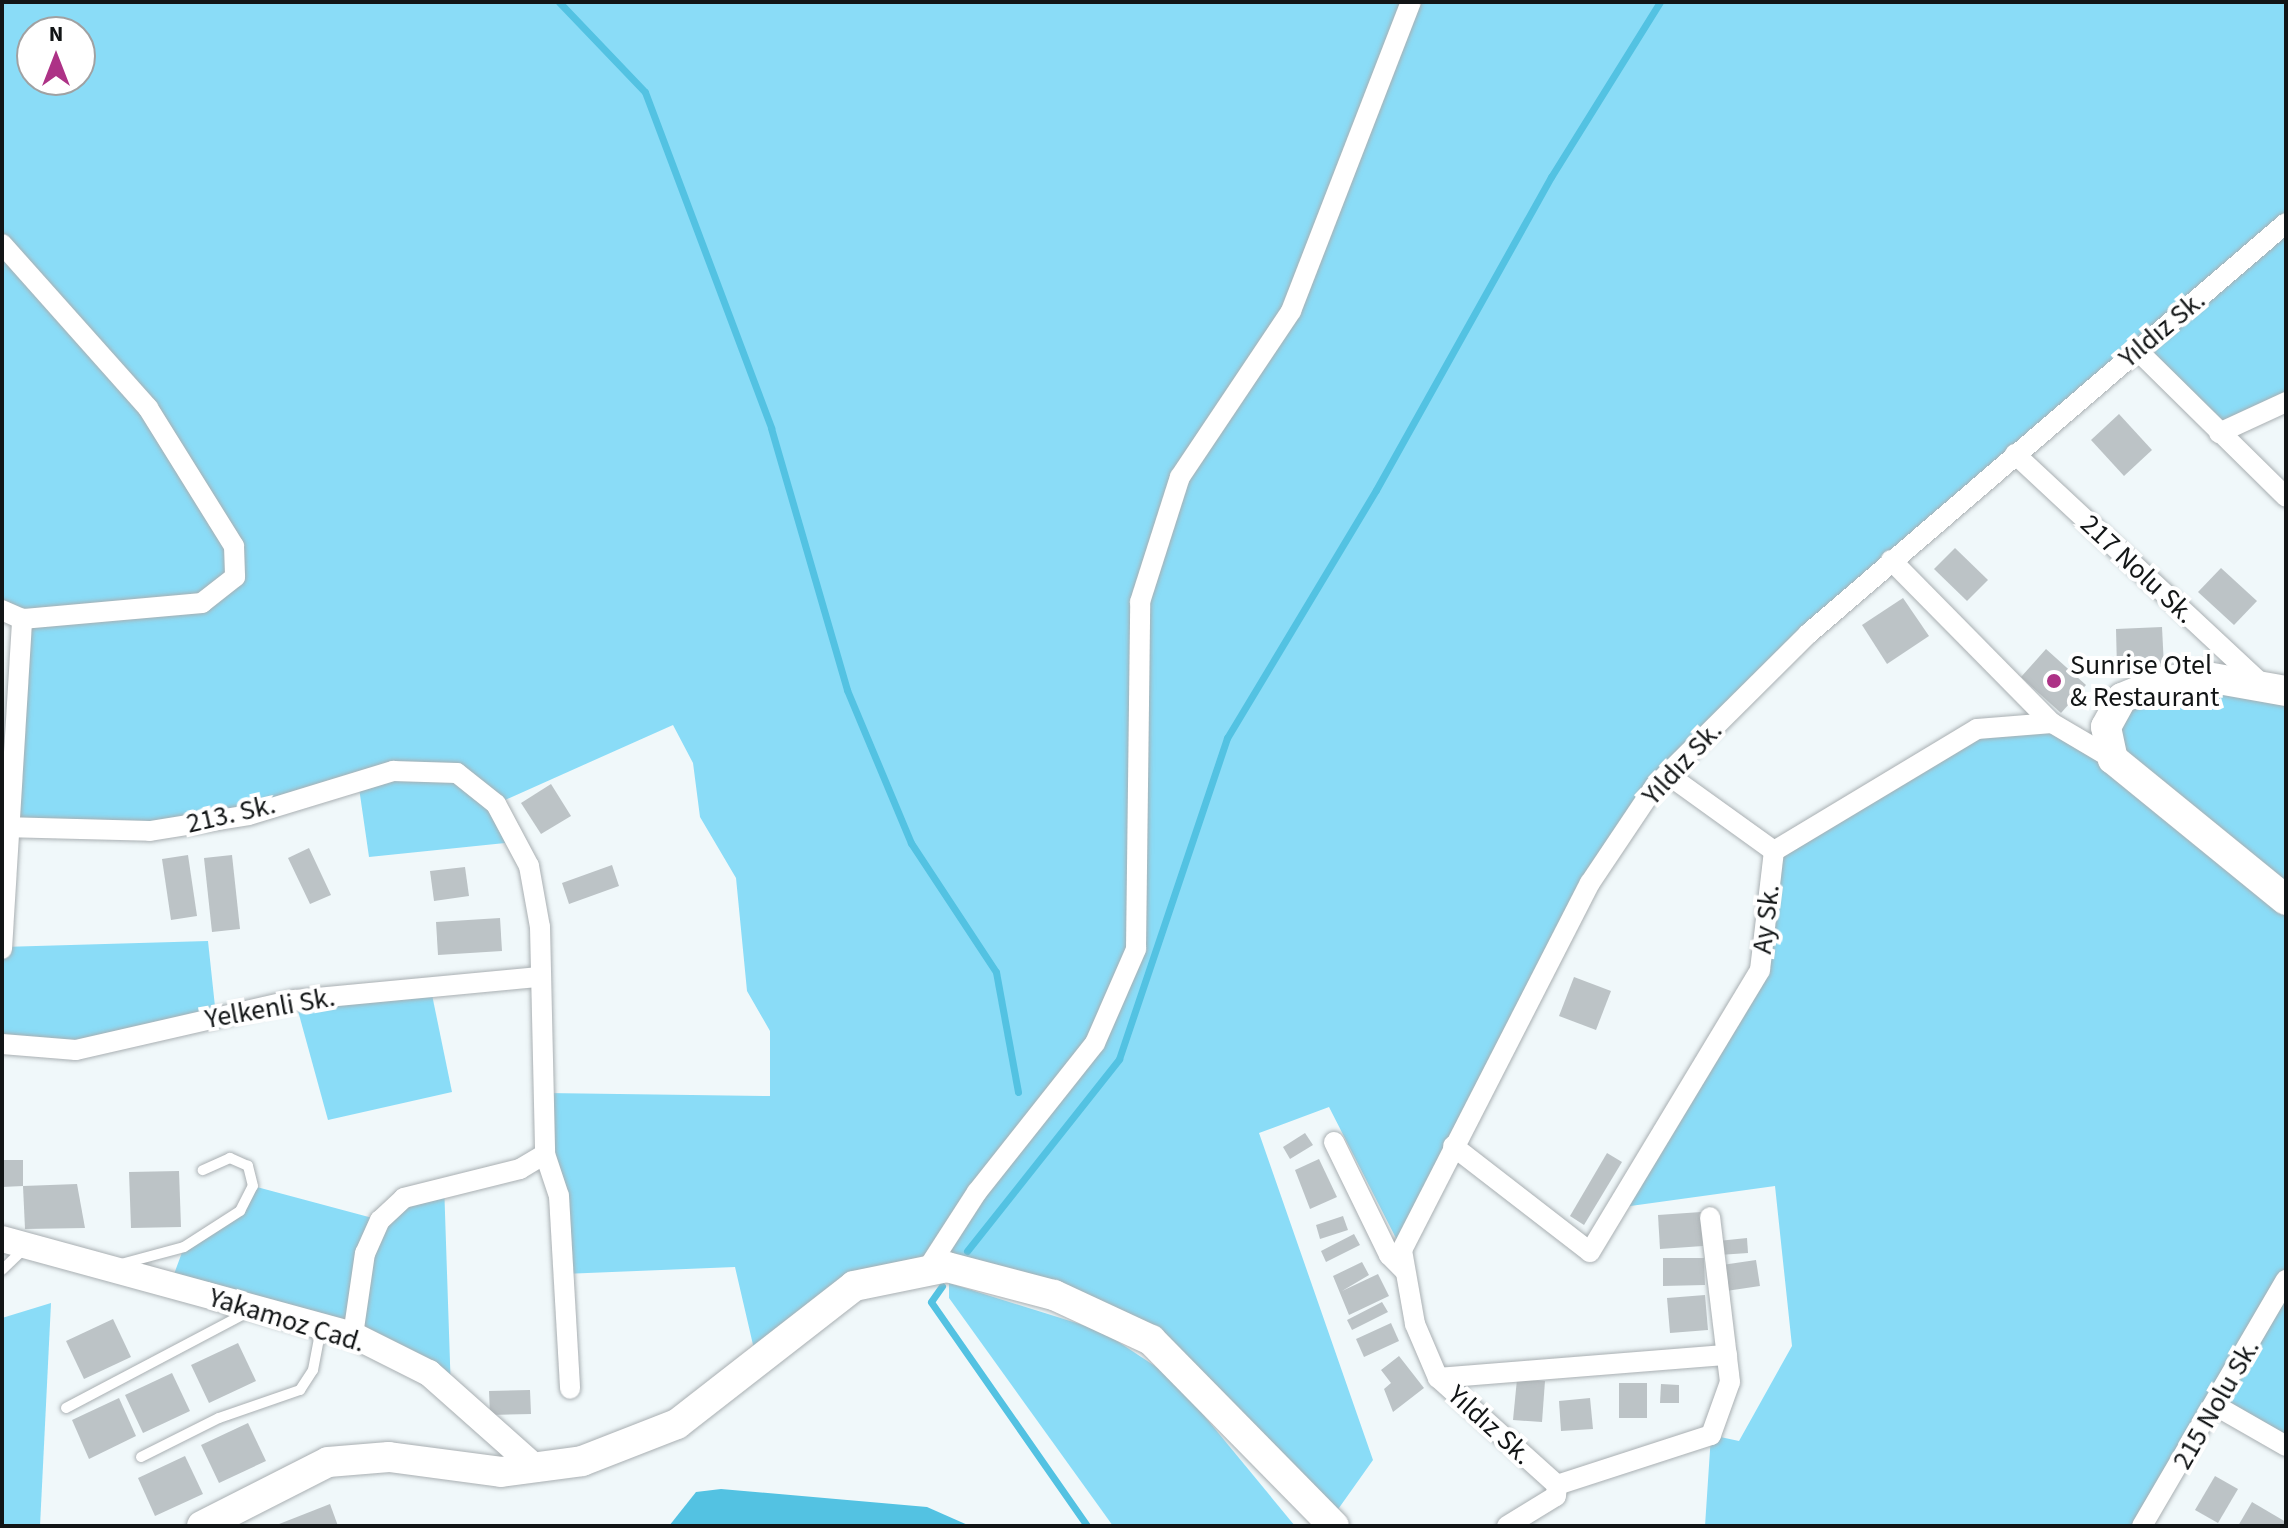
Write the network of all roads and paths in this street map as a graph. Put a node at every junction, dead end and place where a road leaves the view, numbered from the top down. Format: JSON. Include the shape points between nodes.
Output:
{"nodes":[{"id":1,"x":1411,"y":2,"type":"edge"},
{"id":2,"x":2286,"y":223,"type":"edge"},
{"id":3,"x":2,"y":244,"type":"edge"},
{"id":4,"x":2137,"y":350,"type":"junction"},
{"id":5,"x":2286,"y":402,"type":"edge"},
{"id":6,"x":2219,"y":433,"type":"junction"},
{"id":7,"x":2015,"y":454,"type":"junction"},
{"id":8,"x":2286,"y":497,"type":"edge"},
{"id":9,"x":1891,"y":560,"type":"junction"},
{"id":10,"x":2,"y":610,"type":"edge"},
{"id":11,"x":22,"y":619,"type":"junction"},
{"id":12,"x":2274,"y":687,"type":"edge"},
{"id":13,"x":2052,"y":723,"type":"junction"},
{"id":14,"x":2113,"y":759,"type":"junction"},
{"id":15,"x":1667,"y":774,"type":"junction"},
{"id":16,"x":8,"y":829,"type":"edge"},
{"id":17,"x":1774,"y":851,"type":"junction"},
{"id":18,"x":2286,"y":900,"type":"edge"},
{"id":19,"x":2,"y":949,"type":"edge"},
{"id":20,"x":540,"y":977,"type":"junction"},
{"id":21,"x":2,"y":1044,"type":"edge"},
{"id":22,"x":1334,"y":1142,"type":"dead end"},
{"id":23,"x":1453,"y":1146,"type":"junction"},
{"id":24,"x":545,"y":1154,"type":"junction"},
{"id":25,"x":203,"y":1170,"type":"dead end"},
{"id":26,"x":1710,"y":1217,"type":"dead end"},
{"id":27,"x":14,"y":1243,"type":"edge"},
{"id":28,"x":108,"y":1268,"type":"junction"},
{"id":29,"x":934,"y":1269,"type":"junction"},
{"id":30,"x":2,"y":1270,"type":"edge"},
{"id":31,"x":1404,"y":1270,"type":"junction"},
{"id":32,"x":2286,"y":1280,"type":"edge"},
{"id":33,"x":255,"y":1308,"type":"junction"},
{"id":34,"x":321,"y":1326,"type":"junction"},
{"id":35,"x":353,"y":1335,"type":"junction"},
{"id":36,"x":1727,"y":1355,"type":"junction"},
{"id":37,"x":1438,"y":1378,"type":"junction"},
{"id":38,"x":570,"y":1389,"type":"dead end"},
{"id":39,"x":2218,"y":1407,"type":"junction"},
{"id":40,"x":66,"y":1408,"type":"dead end"},
{"id":41,"x":2286,"y":1446,"type":"edge"},
{"id":42,"x":141,"y":1457,"type":"dead end"},
{"id":43,"x":537,"y":1469,"type":"junction"},
{"id":44,"x":1557,"y":1485,"type":"junction"},
{"id":45,"x":202,"y":1526,"type":"edge"},
{"id":46,"x":1334,"y":1526,"type":"edge"},
{"id":47,"x":1507,"y":1526,"type":"edge"},
{"id":48,"x":2142,"y":1526,"type":"edge"}],
"edges":[{"from":1,"to":29,"type":"street","via":[[1291,311],[1180,477],[1140,602],[1136,949],[1095,1043],[977,1192]]},
{"from":2,"to":4,"type":"street","name":"Yıldız Sk."},
{"from":3,"to":11,"type":"street","via":[[148,408],[234,546],[235,561],[235,577],[202,603]]},
{"from":4,"to":6,"type":"street"},
{"from":4,"to":7,"type":"street","name":"Yıldız Sk."},
{"from":5,"to":6,"type":"street"},
{"from":6,"to":8,"type":"street"},
{"from":7,"to":9,"type":"street","name":"Yıldız Sk."},
{"from":7,"to":12,"type":"street","name":"217 Nolu Sk."},
{"from":9,"to":13,"type":"street"},
{"from":9,"to":15,"type":"street","name":"Yıldız Sk."},
{"from":10,"to":11,"type":"street"},
{"from":11,"to":16,"type":"street"},
{"from":12,"to":14,"type":"main road","via":[[2201,676],[2122,698],[2106,727]]},
{"from":13,"to":14,"type":"street"},
{"from":13,"to":17,"type":"street","name":"Ay Sk.","via":[[1977,729]]},
{"from":14,"to":18,"type":"main road"},
{"from":15,"to":17,"type":"street"},
{"from":15,"to":23,"type":"street","name":"Yıldız Sk.","via":[[1590,883]]},
{"from":16,"to":19,"type":"street"},
{"from":16,"to":20,"type":"street","name":"213. Sk.","via":[[150,831],[249,815],[393,771],[457,773],[496,804],[529,866]]},
{"from":17,"to":23,"type":"street","name":"Ay Sk.","via":[[1760,970],[1590,1252]]},
{"from":20,"to":21,"type":"street","name":"Yelkenli Sk.","via":[[295,1000],[76,1050]]},
{"from":20,"to":24,"type":"street"},
{"from":22,"to":31,"type":"street","via":[[1389,1255]]},
{"from":23,"to":31,"type":"street","name":"Yıldız Sk.","via":[[1402,1250]]},
{"from":24,"to":35,"type":"street","via":[[520,1169],[404,1198],[380,1220],[365,1253]]},
{"from":24,"to":38,"type":"street","via":[[559,1196]]},
{"from":25,"to":28,"type":"lane","via":[[230,1158],[248,1166],[253,1186],[240,1211],[184,1247]]},
{"from":26,"to":36,"type":"street"},
{"from":27,"to":28,"type":"street","name":"Yakamoz Cad."},
{"from":27,"to":30,"type":"lane"},
{"from":28,"to":33,"type":"street","name":"Yakamoz Cad."},
{"from":29,"to":43,"type":"main road","via":[[854,1286],[677,1424],[582,1461]]},
{"from":29,"to":46,"type":"main road","via":[[1054,1295],[1151,1340]]},
{"from":31,"to":37,"type":"street","name":"Yıldız Sk."},
{"from":32,"to":39,"type":"street","name":"215 Nolu Sk."},
{"from":33,"to":34,"type":"street","name":"Yakamoz Cad."},
{"from":33,"to":40,"type":"lane"},
{"from":34,"to":35,"type":"street","name":"Yakamoz Cad."},
{"from":34,"to":42,"type":"lane","via":[[313,1370],[300,1390],[219,1418]]},
{"from":35,"to":43,"type":"street","name":"Yakamoz Cad.","via":[[429,1373]]},
{"from":36,"to":37,"type":"street"},
{"from":36,"to":44,"type":"street","via":[[1730,1382],[1711,1435]]},
{"from":37,"to":44,"type":"street","name":"Yıldız Sk."},
{"from":39,"to":41,"type":"street"},
{"from":39,"to":48,"type":"street","name":"215 Nolu Sk."},
{"from":43,"to":45,"type":"main road","via":[[501,1472],[389,1457],[328,1462]]},
{"from":44,"to":47,"type":"street","via":[[1556,1496]]}]}
